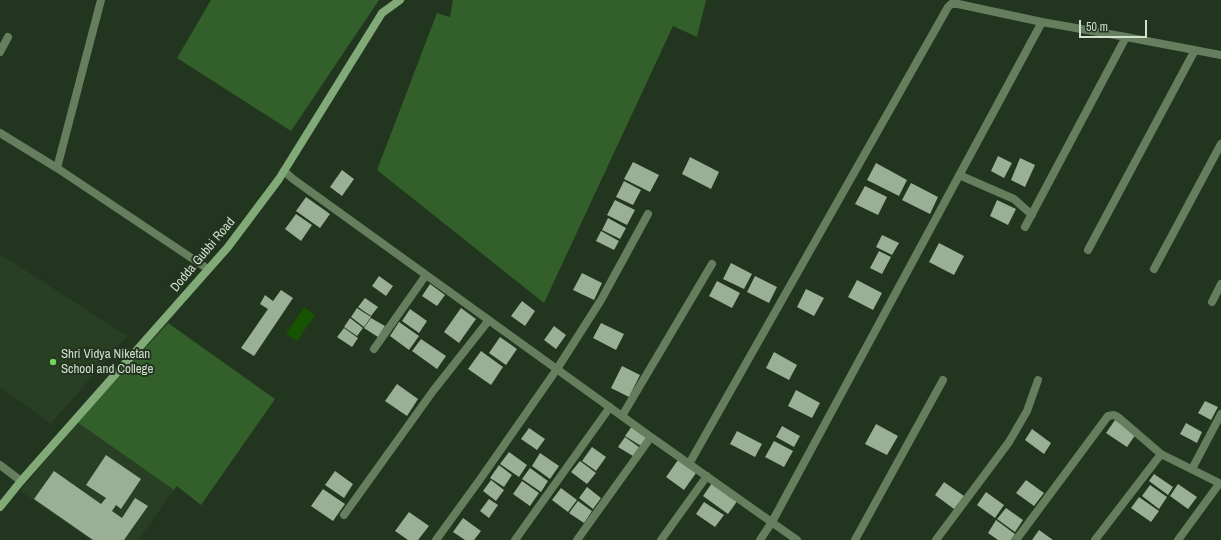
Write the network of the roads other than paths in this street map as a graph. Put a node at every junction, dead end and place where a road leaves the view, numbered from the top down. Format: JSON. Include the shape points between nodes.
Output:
{"nodes":[{"id":1,"x":101,"y":0,"type":"edge"},
{"id":2,"x":400,"y":0,"type":"edge"},
{"id":3,"x":1042,"y":22,"type":"junction"},
{"id":4,"x":8,"y":37,"type":"dead end"},
{"id":5,"x":1126,"y":37,"type":"junction"},
{"id":6,"x":1195,"y":50,"type":"junction"},
{"id":7,"x":0,"y":52,"type":"edge"},
{"id":8,"x":1221,"y":55,"type":"edge"},
{"id":9,"x":0,"y":133,"type":"edge"},
{"id":10,"x":1221,"y":144,"type":"edge"},
{"id":11,"x":57,"y":168,"type":"junction"},
{"id":12,"x":284,"y":171,"type":"junction"},
{"id":13,"x":959,"y":175,"type":"junction"},
{"id":14,"x":648,"y":214,"type":"dead end"},
{"id":15,"x":1032,"y":215,"type":"junction"},
{"id":16,"x":1025,"y":227,"type":"dead end"},
{"id":17,"x":1088,"y":250,"type":"dead end"},
{"id":18,"x":712,"y":264,"type":"dead end"},
{"id":19,"x":208,"y":269,"type":"junction"},
{"id":20,"x":1154,"y":269,"type":"dead end"},
{"id":21,"x":426,"y":275,"type":"junction"},
{"id":22,"x":1221,"y":284,"type":"edge"},
{"id":23,"x":1212,"y":302,"type":"dead end"},
{"id":24,"x":489,"y":320,"type":"junction"},
{"id":25,"x":374,"y":349,"type":"dead end"},
{"id":26,"x":557,"y":369,"type":"junction"},
{"id":27,"x":943,"y":380,"type":"dead end"},
{"id":28,"x":1038,"y":380,"type":"dead end"},
{"id":29,"x":610,"y":407,"type":"junction"},
{"id":30,"x":1221,"y":414,"type":"edge"},
{"id":31,"x":622,"y":416,"type":"junction"},
{"id":32,"x":651,"y":437,"type":"junction"},
{"id":33,"x":1161,"y":454,"type":"junction"},
{"id":34,"x":0,"y":464,"type":"edge"},
{"id":35,"x":689,"y":464,"type":"junction"},
{"id":36,"x":1192,"y":469,"type":"junction"},
{"id":37,"x":706,"y":476,"type":"junction"},
{"id":38,"x":21,"y":481,"type":"junction"},
{"id":39,"x":1220,"y":484,"type":"edge"},
{"id":40,"x":0,"y":507,"type":"edge"},
{"id":41,"x":344,"y":515,"type":"dead end"},
{"id":42,"x":772,"y":522,"type":"junction"},
{"id":43,"x":436,"y":540,"type":"edge"},
{"id":44,"x":515,"y":540,"type":"edge"},
{"id":45,"x":577,"y":540,"type":"edge"},
{"id":46,"x":661,"y":540,"type":"edge"},
{"id":47,"x":760,"y":540,"type":"edge"},
{"id":48,"x":797,"y":540,"type":"edge"},
{"id":49,"x":855,"y":540,"type":"edge"},
{"id":50,"x":936,"y":540,"type":"edge"},
{"id":51,"x":1016,"y":540,"type":"edge"},
{"id":52,"x":1095,"y":540,"type":"edge"},
{"id":53,"x":1178,"y":540,"type":"edge"}],
"edges":[{"from":1,"to":11,"type":"street"},
{"from":2,"to":12,"type":"main road","name":"Dodda Gubbi Road","via":[[382,13]]},
{"from":3,"to":5,"type":"street"},
{"from":3,"to":13,"type":"street"},
{"from":3,"to":35,"type":"street","via":[[958,4],[951,4],[948,7]]},
{"from":4,"to":7,"type":"street"},
{"from":5,"to":6,"type":"street"},
{"from":5,"to":15,"type":"street"},
{"from":6,"to":8,"type":"street"},
{"from":6,"to":17,"type":"street"},
{"from":9,"to":11,"type":"street"},
{"from":10,"to":20,"type":"street"},
{"from":11,"to":19,"type":"street"},
{"from":12,"to":19,"type":"main road","name":"Dodda Gubbi Road","via":[[228,247]]},
{"from":12,"to":21,"type":"street"},
{"from":13,"to":15,"type":"street","via":[[1014,199]]},
{"from":13,"to":42,"type":"street"},
{"from":14,"to":26,"type":"street","via":[[601,300]]},
{"from":15,"to":16,"type":"street"},
{"from":18,"to":31,"type":"street"},
{"from":19,"to":38,"type":"main road","name":"Dodda Gubbi Road"},
{"from":21,"to":24,"type":"street"},
{"from":21,"to":25,"type":"street"},
{"from":22,"to":23,"type":"street"},
{"from":24,"to":26,"type":"street"},
{"from":24,"to":41,"type":"street"},
{"from":26,"to":29,"type":"street"},
{"from":26,"to":43,"type":"street"},
{"from":27,"to":49,"type":"street"},
{"from":28,"to":50,"type":"street","via":[[1027,411],[1009,442]]},
{"from":29,"to":31,"type":"street"},
{"from":29,"to":44,"type":"street"},
{"from":30,"to":36,"type":"street"},
{"from":31,"to":32,"type":"street"},
{"from":32,"to":35,"type":"street"},
{"from":32,"to":45,"type":"street"},
{"from":33,"to":36,"type":"street"},
{"from":33,"to":51,"type":"street","via":[[1118,417],[1108,416]]},
{"from":33,"to":52,"type":"street"},
{"from":34,"to":38,"type":"street"},
{"from":35,"to":37,"type":"street"},
{"from":36,"to":39,"type":"street"},
{"from":37,"to":42,"type":"street"},
{"from":37,"to":46,"type":"street"},
{"from":38,"to":40,"type":"main road","name":"Dodda Gubbi Road"},
{"from":39,"to":53,"type":"street"},
{"from":42,"to":47,"type":"street"},
{"from":42,"to":48,"type":"street"}]}
